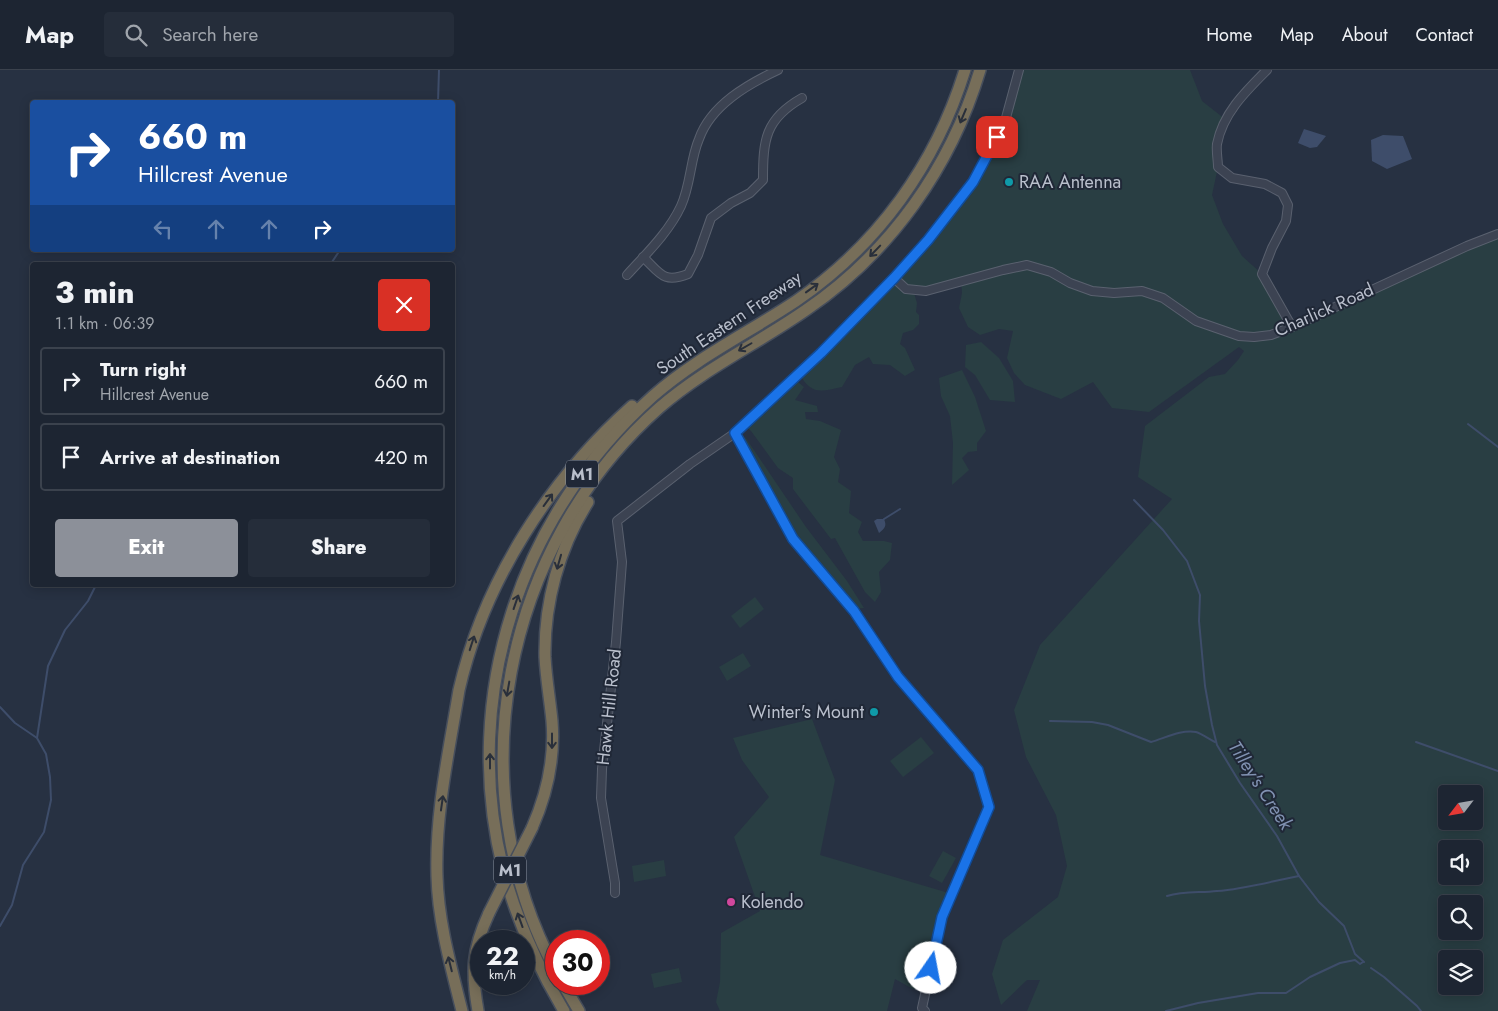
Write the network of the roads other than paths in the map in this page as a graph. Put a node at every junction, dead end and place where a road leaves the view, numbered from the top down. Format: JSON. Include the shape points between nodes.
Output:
{"nodes":[{"id":1,"x":778,"y":70,"type":"edge"},
{"id":2,"x":965,"y":70,"type":"edge"},
{"id":3,"x":980,"y":70,"type":"edge"},
{"id":4,"x":1019,"y":70,"type":"edge"},
{"id":5,"x":1267,"y":70,"type":"edge"},
{"id":6,"x":802,"y":98,"type":"dead end"},
{"id":7,"x":1498,"y":234,"type":"edge"},
{"id":8,"x":643,"y":257,"type":"junction"},
{"id":9,"x":627,"y":275,"type":"dead end"},
{"id":10,"x":894,"y":278,"type":"junction"},
{"id":11,"x":796,"y":300,"type":"junction"},
{"id":12,"x":1292,"y":327,"type":"junction"},
{"id":13,"x":636,"y":430,"type":"junction"},
{"id":14,"x":735,"y":433,"type":"junction"},
{"id":15,"x":615,"y":892,"type":"dead end"},
{"id":16,"x":545,"y":947,"type":"edge"},
{"id":17,"x":570,"y":995,"type":"edge"},
{"id":18,"x":462,"y":1011,"type":"edge"},
{"id":19,"x":478,"y":1011,"type":"edge"},
{"id":20,"x":564,"y":1011,"type":"edge"},
{"id":21,"x":580,"y":1011,"type":"edge"},
{"id":22,"x":925,"y":1011,"type":"edge"}],
"edges":[{"from":1,"to":8,"type":"street","via":[[758,79],[722,104],[707,122],[698,139],[688,190],[680,208]]},
{"from":11,"to":2,"type":"highway","name":"South Eastern Freeway","number":"M1","one_way":true,"via":[[849,258],[895,209],[932,151]]},
{"from":3,"to":13,"type":"highway","name":"South Eastern Freeway","number":"M1","one_way":true,"via":[[959,127],[940,165],[879,247],[831,292],[685,387]]},
{"from":4,"to":10,"type":"street","via":[[1006,120],[973,182]]},
{"from":5,"to":12,"type":"street","via":[[1246,90],[1225,119],[1217,144],[1218,167],[1232,178],[1265,184],[1282,193],[1288,205],[1286,221],[1262,274]]},
{"from":6,"to":8,"type":"street","via":[[780,115],[766,135],[763,180],[750,193],[711,218],[688,274],[675,279],[663,277]]},
{"from":7,"to":12,"type":"street","name":"Charlick Road"},
{"from":8,"to":9,"type":"street"},
{"from":10,"to":12,"type":"street","name":"Charlick Road","via":[[906,288],[926,290],[1027,265],[1052,272],[1092,291],[1142,291],[1163,298],[1196,321],[1238,336],[1270,335]]},
{"from":10,"to":14,"type":"street","via":[[821,353]]},
{"from":18,"to":11,"type":"highway","one_way":true,"via":[[439,899],[439,827],[461,681],[478,625],[495,588],[545,504],[604,432],[684,364]]},
{"from":20,"to":11,"type":"highway","name":"South Eastern Freeway","number":"M1","one_way":true,"via":[[538,964],[514,903],[503,869],[492,804],[491,721],[507,627],[548,526],[566,496],[608,442],[630,418],[681,374]]},
{"from":13,"to":16,"type":"highway","name":"South Eastern Freeway","number":"M1","one_way":true,"via":[[613,455],[574,509],[546,562],[519,632],[506,698],[502,765],[508,831],[525,897]]},
{"from":13,"to":19,"type":"highway","number":"M1","one_way":true,"bridge":true,"via":[[581,513],[558,564],[546,623],[545,657],[552,723],[550,772],[532,828],[477,942],[473,970]]},
{"from":14,"to":15,"type":"street","name":"Hawk Hill Road","via":[[617,521],[622,562],[601,798]]},
{"from":14,"to":22,"type":"street","via":[[793,539],[854,611],[898,677],[978,770],[989,807],[942,917],[922,1008]]},
{"from":17,"to":21,"type":"highway"}]}
